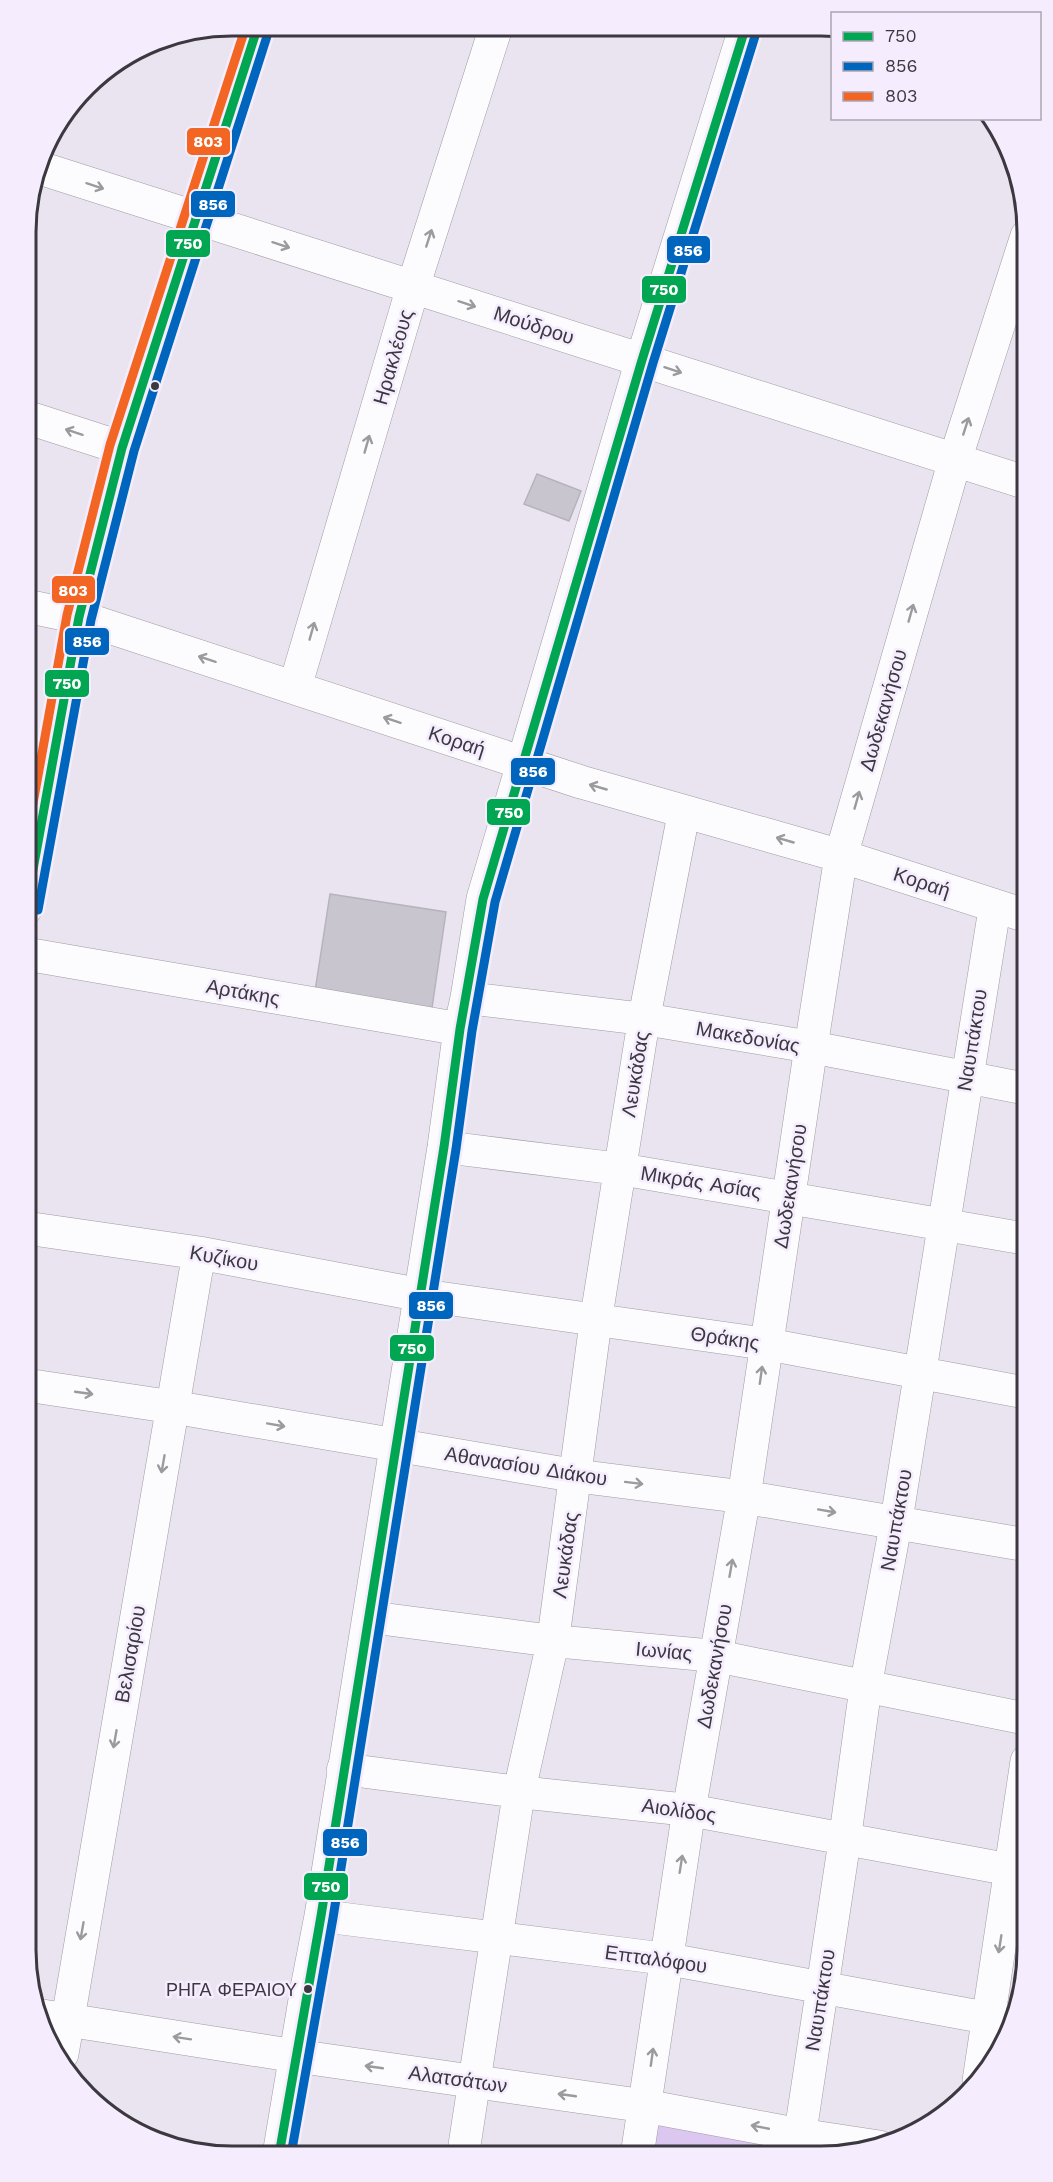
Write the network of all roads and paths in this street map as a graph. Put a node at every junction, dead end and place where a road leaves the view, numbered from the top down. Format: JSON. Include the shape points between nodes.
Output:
{"nodes":[{"id":1,"x":255,"y":36,"type":"edge"},
{"id":2,"x":493,"y":36,"type":"edge"},
{"id":3,"x":743,"y":36,"type":"edge"},
{"id":4,"x":47,"y":170,"type":"edge"},
{"id":5,"x":196,"y":218,"type":"junction"},
{"id":6,"x":1017,"y":270,"type":"edge"},
{"id":7,"x":413,"y":287,"type":"junction"},
{"id":8,"x":642,"y":360,"type":"junction"},
{"id":9,"x":36,"y":420,"type":"edge"},
{"id":10,"x":122,"y":448,"type":"junction"},
{"id":11,"x":955,"y":460,"type":"junction"},
{"id":12,"x":1017,"y":480,"type":"edge"},
{"id":13,"x":36,"y":608,"type":"edge"},
{"id":14,"x":79,"y":617,"type":"junction"},
{"id":15,"x":295,"y":687,"type":"junction"},
{"id":16,"x":523,"y":763,"type":"junction"},
{"id":17,"x":684,"y":812,"type":"junction"},
{"id":18,"x":36,"y":853,"type":"edge"},
{"id":19,"x":841,"y":856,"type":"junction"},
{"id":20,"x":995,"y":906,"type":"junction"},
{"id":21,"x":1017,"y":913,"type":"edge"},
{"id":22,"x":36,"y":955,"type":"edge"},
{"id":23,"x":464,"y":1014,"type":"junction"},
{"id":24,"x":644,"y":1019,"type":"junction"},
{"id":25,"x":811,"y":1047,"type":"junction"},
{"id":26,"x":966,"y":1076,"type":"junction"},
{"id":27,"x":1017,"y":1087,"type":"edge"},
{"id":28,"x":444,"y":1147,"type":"junction"},
{"id":29,"x":620,"y":1169,"type":"junction"},
{"id":30,"x":788,"y":1197,"type":"junction"},
{"id":31,"x":944,"y":1224,"type":"junction"},
{"id":32,"x":36,"y":1229,"type":"edge"},
{"id":33,"x":1017,"y":1237,"type":"edge"},
{"id":34,"x":199,"y":1253,"type":"junction"},
{"id":35,"x":421,"y":1295,"type":"junction"},
{"id":36,"x":596,"y":1319,"type":"junction"},
{"id":37,"x":766,"y":1344,"type":"junction"},
{"id":38,"x":920,"y":1373,"type":"junction"},
{"id":39,"x":36,"y":1386,"type":"edge"},
{"id":40,"x":1017,"y":1391,"type":"edge"},
{"id":41,"x":173,"y":1407,"type":"junction"},
{"id":42,"x":397,"y":1445,"type":"junction"},
{"id":43,"x":577,"y":1476,"type":"junction"},
{"id":44,"x":744,"y":1497,"type":"junction"},
{"id":45,"x":896,"y":1523,"type":"junction"},
{"id":46,"x":1017,"y":1543,"type":"edge"},
{"id":47,"x":369,"y":1617,"type":"junction"},
{"id":48,"x":553,"y":1641,"type":"junction"},
{"id":49,"x":716,"y":1656,"type":"junction"},
{"id":50,"x":866,"y":1684,"type":"junction"},
{"id":51,"x":1017,"y":1717,"type":"edge"},
{"id":52,"x":344,"y":1769,"type":"junction"},
{"id":53,"x":519,"y":1792,"type":"junction"},
{"id":54,"x":689,"y":1810,"type":"junction"},
{"id":55,"x":1017,"y":1834,"type":"edge"},
{"id":56,"x":845,"y":1838,"type":"junction"},
{"id":57,"x":1012,"y":1870,"type":"junction"},
{"id":58,"x":321,"y":1916,"type":"junction"},
{"id":59,"x":495,"y":1939,"type":"junction"},
{"id":60,"x":667,"y":1959,"type":"junction"},
{"id":61,"x":822,"y":1988,"type":"junction"},
{"id":62,"x":51,"y":2017,"type":"edge"},
{"id":63,"x":988,"y":2018,"type":"junction"},
{"id":64,"x":58,"y":2040,"type":"edge"},
{"id":65,"x":296,"y":2056,"type":"junction"},
{"id":66,"x":982,"y":2061,"type":"edge"},
{"id":67,"x":474,"y":2082,"type":"junction"},
{"id":68,"x":645,"y":2106,"type":"junction"},
{"id":69,"x":800,"y":2135,"type":"junction"},
{"id":70,"x":852,"y":2143,"type":"edge"},
{"id":71,"x":281,"y":2146,"type":"edge"},
{"id":72,"x":464,"y":2146,"type":"edge"},
{"id":73,"x":639,"y":2146,"type":"edge"}],
"edges":[{"from":1,"to":5,"type":"street"},
{"from":7,"to":2,"type":"street","name":"Ηρακλέους","one_way":true},
{"from":3,"to":8,"type":"street"},
{"from":4,"to":5,"type":"street","name":"Μούδρου","one_way":true},
{"from":5,"to":7,"type":"street","name":"Μούδρου","one_way":true},
{"from":5,"to":10,"type":"street"},
{"from":11,"to":6,"type":"street","name":"Δωδεκανήσου","one_way":true},
{"from":7,"to":8,"type":"street","name":"Μούδρου","one_way":true},
{"from":15,"to":7,"type":"street","name":"Ηρακλέους","one_way":true},
{"from":8,"to":11,"type":"street","name":"Μούδρου","one_way":true},
{"from":8,"to":16,"type":"street"},
{"from":10,"to":9,"type":"street","one_way":true},
{"from":10,"to":14,"type":"street"},
{"from":11,"to":12,"type":"street","name":"Μούδρου"},
{"from":19,"to":11,"type":"street","name":"Δωδεκανήσου","one_way":true},
{"from":13,"to":14,"type":"street","name":"Κοραή"},
{"from":15,"to":14,"type":"street","name":"Κοραή","one_way":true},
{"from":14,"to":18,"type":"street"},
{"from":16,"to":15,"type":"street","name":"Κοραή","one_way":true},
{"from":17,"to":16,"type":"street","name":"Κοραή","one_way":true},
{"from":16,"to":23,"type":"street","via":[[483,899]]},
{"from":19,"to":17,"type":"street","name":"Κοραή","one_way":true},
{"from":17,"to":24,"type":"street","name":"Λευκάδας"},
{"from":19,"to":20,"type":"street","name":"Κοραή"},
{"from":19,"to":25,"type":"street","name":"Δωδεκανήσου"},
{"from":20,"to":21,"type":"street","name":"Κοραή"},
{"from":20,"to":26,"type":"street","name":"Ναυπάκτου"},
{"from":22,"to":23,"type":"street","name":"Αρτάκης"},
{"from":23,"to":24,"type":"street","name":"Μακεδονίας"},
{"from":23,"to":28,"type":"street"},
{"from":24,"to":25,"type":"street","name":"Μακεδονίας"},
{"from":24,"to":29,"type":"street","name":"Λευκάδας"},
{"from":25,"to":26,"type":"street","name":"Μακεδονίας"},
{"from":25,"to":30,"type":"street","name":"Δωδεκανήσου"},
{"from":26,"to":27,"type":"street","name":"Μακεδονίας"},
{"from":26,"to":31,"type":"street","name":"Ναυπάκτου"},
{"from":28,"to":29,"type":"street","name":"Μικράς Ασίας"},
{"from":28,"to":35,"type":"street"},
{"from":29,"to":30,"type":"street","name":"Μικράς Ασίας"},
{"from":29,"to":36,"type":"street","name":"Λευκάδας"},
{"from":30,"to":31,"type":"street","name":"Μικράς Ασίας"},
{"from":30,"to":37,"type":"street","name":"Δωδεκανήσου"},
{"from":31,"to":33,"type":"street","name":"Μικράς Ασίας"},
{"from":31,"to":38,"type":"street","name":"Ναυπάκτου"},
{"from":32,"to":34,"type":"street","name":"Κυζίκου"},
{"from":34,"to":35,"type":"street","name":"Κυζίκου"},
{"from":34,"to":41,"type":"street","name":"Βελισαρίου"},
{"from":35,"to":36,"type":"street","name":"Θράκης"},
{"from":35,"to":42,"type":"street"},
{"from":36,"to":37,"type":"street","name":"Θράκης"},
{"from":36,"to":43,"type":"street","name":"Λευκάδας"},
{"from":37,"to":38,"type":"street","name":"Θράκης"},
{"from":44,"to":37,"type":"street","name":"Δωδεκανήσου","one_way":true},
{"from":38,"to":40,"type":"street","name":"Θράκης"},
{"from":38,"to":45,"type":"street","name":"Ναυπάκτου"},
{"from":39,"to":41,"type":"street","name":"Αθανασίου Διάκου","one_way":true},
{"from":41,"to":42,"type":"street","name":"Αθανασίου Διάκου","one_way":true},
{"from":41,"to":62,"type":"street","name":"Βελισαρίου","one_way":true},
{"from":42,"to":43,"type":"street","name":"Αθανασίου Διάκου"},
{"from":42,"to":47,"type":"street"},
{"from":43,"to":44,"type":"street","name":"Αθανασίου Διάκου","one_way":true},
{"from":43,"to":48,"type":"street","name":"Λευκάδας"},
{"from":44,"to":45,"type":"street","name":"Αθανασίου Διάκου","one_way":true},
{"from":49,"to":44,"type":"street","name":"Δωδεκανήσου","one_way":true},
{"from":45,"to":46,"type":"street","name":"Αθανασίου Διάκου"},
{"from":45,"to":50,"type":"street","name":"Ναυπάκτου"},
{"from":47,"to":48,"type":"street","name":"Ιωνίας"},
{"from":47,"to":52,"type":"street"},
{"from":48,"to":49,"type":"street","name":"Ιωνίας"},
{"from":48,"to":53,"type":"street","name":"Λευκάδας"},
{"from":49,"to":50,"type":"street","name":"Ιωνίας"},
{"from":49,"to":54,"type":"street","name":"Δωδεκανήσου"},
{"from":50,"to":51,"type":"street","name":"Ιωνίας"},
{"from":50,"to":56,"type":"street","name":"Ναυπάκτου"},
{"from":52,"to":53,"type":"street","name":"Αιολίδος"},
{"from":52,"to":58,"type":"street"},
{"from":53,"to":54,"type":"street","name":"Αιολίδος"},
{"from":53,"to":59,"type":"street","name":"Λευκάδας"},
{"from":54,"to":56,"type":"street","name":"Αιολίδος"},
{"from":60,"to":54,"type":"street","name":"Δωδεκανήσου","one_way":true},
{"from":55,"to":57,"type":"street"},
{"from":56,"to":57,"type":"street","name":"Αιολίδος"},
{"from":56,"to":61,"type":"street","name":"Ναυπάκτου"},
{"from":57,"to":63,"type":"street","one_way":true},
{"from":58,"to":59,"type":"street","name":"Επταλόφου"},
{"from":58,"to":65,"type":"street"},
{"from":59,"to":60,"type":"street","name":"Επταλόφου"},
{"from":59,"to":67,"type":"street","name":"Λευκάδας"},
{"from":60,"to":61,"type":"street","name":"Επταλόφου"},
{"from":68,"to":60,"type":"street","name":"Δωδεκανήσου","one_way":true},
{"from":61,"to":63,"type":"street","name":"Επταλόφου"},
{"from":61,"to":69,"type":"street","name":"Ναυπάκτου"},
{"from":62,"to":64,"type":"street","name":"Βελισαρίου"},
{"from":65,"to":62,"type":"street","name":"Αλατσάτων","one_way":true},
{"from":63,"to":66,"type":"street"},
{"from":67,"to":65,"type":"street","name":"Αλατσάτων","one_way":true},
{"from":65,"to":71,"type":"street"},
{"from":68,"to":67,"type":"street","name":"Αλατσάτων","one_way":true},
{"from":67,"to":72,"type":"street","name":"Λευκάδας"},
{"from":69,"to":68,"type":"street","name":"Αλατσάτων","one_way":true},
{"from":68,"to":73,"type":"street","name":"Δωδεκανήσου"},
{"from":69,"to":70,"type":"street","name":"Αλατσάτων"}]}
